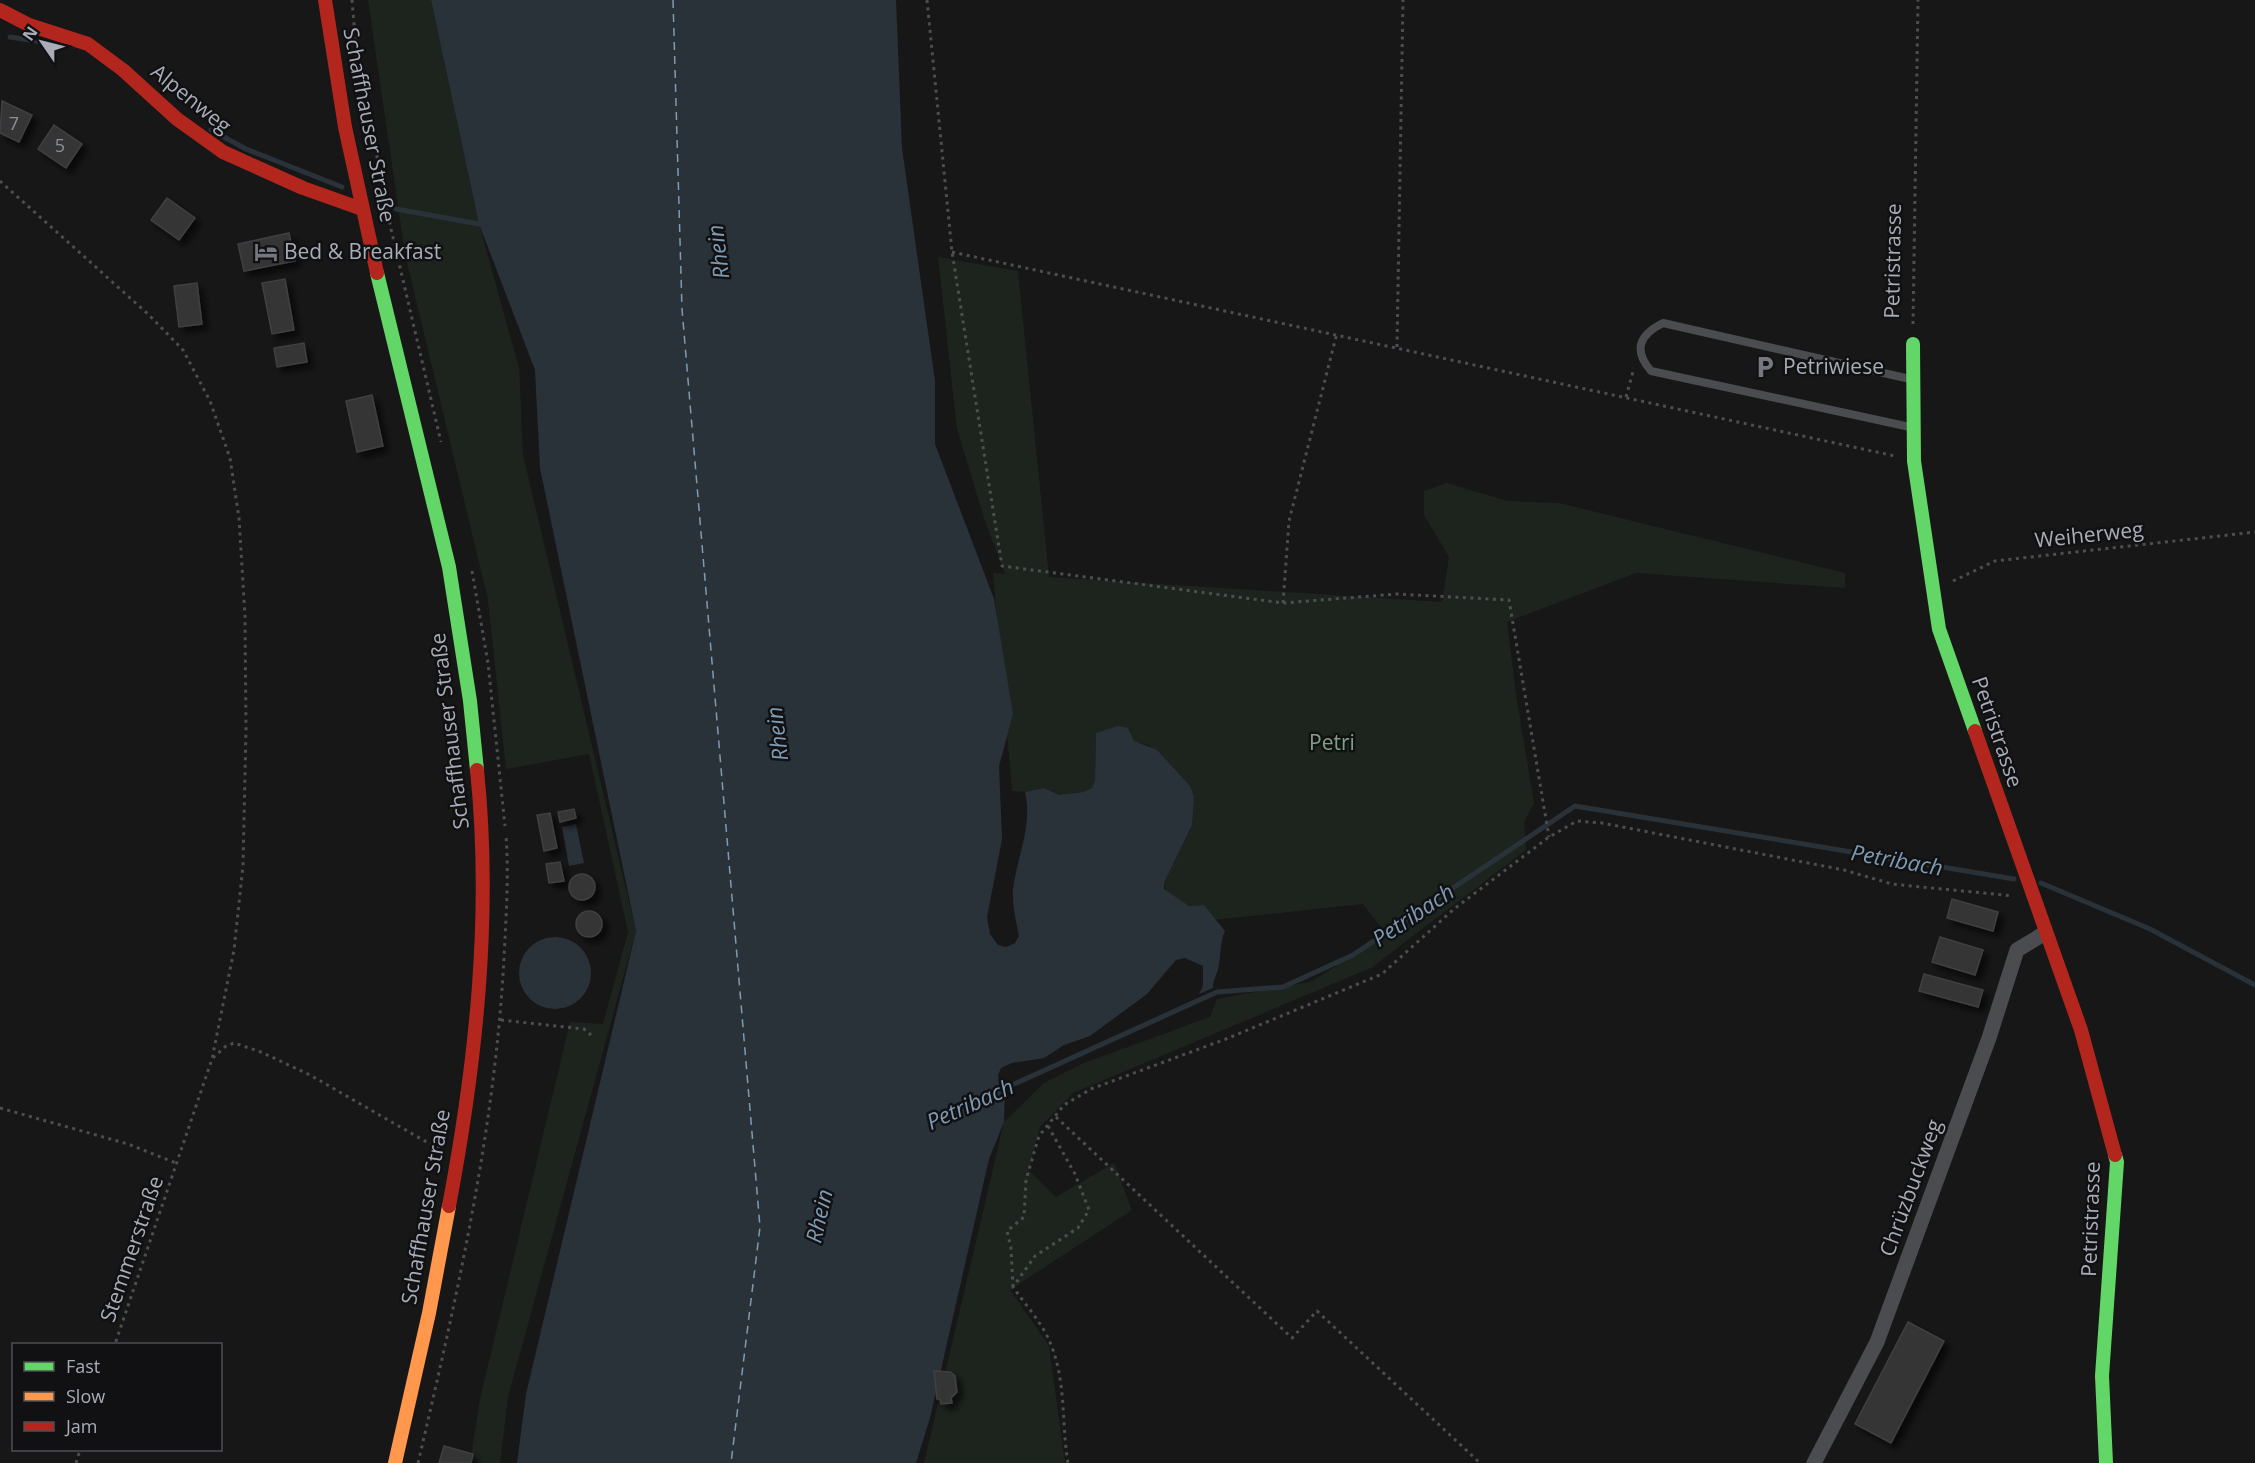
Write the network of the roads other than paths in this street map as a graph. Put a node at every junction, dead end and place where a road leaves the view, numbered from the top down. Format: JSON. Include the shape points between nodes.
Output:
{"nodes":[{"id":1,"x":325,"y":0,"type":"edge"},
{"id":2,"x":0,"y":10,"type":"edge"},
{"id":3,"x":362,"y":209,"type":"junction"},
{"id":4,"x":1913,"y":344,"type":"road end"},
{"id":5,"x":1911,"y":379,"type":"junction"},
{"id":6,"x":1912,"y":428,"type":"junction"},
{"id":7,"x":2045,"y":933,"type":"junction"},
{"id":8,"x":395,"y":1463,"type":"edge"},
{"id":9,"x":1814,"y":1463,"type":"edge"},
{"id":10,"x":2106,"y":1463,"type":"edge"}],
"edges":[{"from":1,"to":3,"type":"street","name":"Schaffhauser Straße"},
{"from":2,"to":3,"type":"street","name":"Alpenweg","via":[[29,25],[88,44],[223,152]]},
{"from":3,"to":8,"type":"street","name":"Schaffhauser Straße","via":[[448,567],[470,701],[484,836],[478,1006],[459,1152],[429,1313]]},
{"from":4,"to":5,"type":"street","name":"Petristrasse"},
{"from":5,"to":6,"type":"street","name":"Petristrasse"},
{"from":5,"to":6,"type":"lane","via":[[1663,323],[1649,330],[1640,346],[1641,360],[1651,371]]},
{"from":6,"to":7,"type":"street","name":"Petristrasse","via":[[1939,629]]},
{"from":7,"to":9,"type":"street","name":"Chrüzbuckweg","via":[[2017,950],[1989,1038],[1876,1342]]},
{"from":7,"to":10,"type":"street","name":"Petristrasse","via":[[2081,1030],[2117,1162],[2102,1376]]}]}
